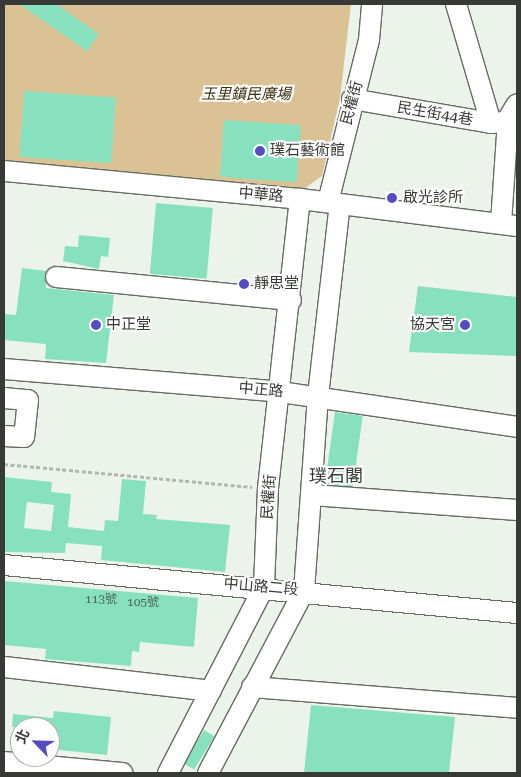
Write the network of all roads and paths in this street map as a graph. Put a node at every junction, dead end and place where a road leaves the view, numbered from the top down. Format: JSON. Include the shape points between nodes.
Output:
{"nodes":[{"id":1,"x":372,"y":4,"type":"edge"},
{"id":2,"x":456,"y":4,"type":"edge"},
{"id":3,"x":352,"y":99,"type":"junction"},
{"id":4,"x":508,"y":117,"type":"edge"},
{"id":5,"x":4,"y":171,"type":"edge"},
{"id":6,"x":300,"y":199,"type":"junction"},
{"id":7,"x":334,"y":203,"type":"junction"},
{"id":8,"x":509,"y":225,"type":"edge"},
{"id":9,"x":56,"y":277,"type":"dead end"},
{"id":10,"x":291,"y":300,"type":"junction"},
{"id":11,"x":4,"y":369,"type":"edge"},
{"id":12,"x":281,"y":392,"type":"junction"},
{"id":13,"x":318,"y":396,"type":"junction"},
{"id":14,"x":4,"y":398,"type":"edge"},
{"id":15,"x":517,"y":427,"type":"edge"},
{"id":16,"x":4,"y":436,"type":"edge"},
{"id":17,"x":4,"y":464,"type":"edge"},
{"id":18,"x":268,"y":488,"type":"junction"},
{"id":19,"x":312,"y":494,"type":"junction"},
{"id":20,"x":517,"y":510,"type":"edge"},
{"id":21,"x":4,"y":565,"type":"edge"},
{"id":22,"x":264,"y":587,"type":"junction"},
{"id":23,"x":304,"y":591,"type":"junction"},
{"id":24,"x":517,"y":613,"type":"edge"},
{"id":25,"x":4,"y":667,"type":"edge"},
{"id":26,"x":252,"y":687,"type":"junction"},
{"id":27,"x":211,"y":691,"type":"junction"},
{"id":28,"x":517,"y":708,"type":"edge"},
{"id":29,"x":4,"y":762,"type":"edge"},
{"id":30,"x":122,"y":773,"type":"edge"},
{"id":31,"x":168,"y":773,"type":"edge"},
{"id":32,"x":208,"y":773,"type":"edge"}],
"edges":[{"from":1,"to":3,"type":"street","name":"民權街","via":[[369,40]]},
{"from":2,"to":4,"type":"street"},
{"from":3,"to":4,"type":"street","name":"民生街44巷"},
{"from":3,"to":7,"type":"street","name":"民權街"},
{"from":4,"to":8,"type":"street"},
{"from":5,"to":6,"type":"street","name":"中華路"},
{"from":6,"to":7,"type":"street","name":"中華路"},
{"from":6,"to":10,"type":"street","name":"民權街"},
{"from":7,"to":8,"type":"street","name":"中華路"},
{"from":7,"to":13,"type":"street","name":"民權街"},
{"from":9,"to":10,"type":"street"},
{"from":10,"to":12,"type":"street","name":"民權街"},
{"from":11,"to":12,"type":"street","name":"中正路"},
{"from":12,"to":13,"type":"street","name":"中正路"},
{"from":12,"to":18,"type":"street","name":"民權街"},
{"from":13,"to":15,"type":"street","name":"中正路"},
{"from":13,"to":19,"type":"street","name":"民權街"},
{"from":14,"to":16,"type":"street","via":[[28,400],[24,437]]},
{"from":17,"to":18,"type":"path"},
{"from":18,"to":22,"type":"street","name":"民權街"},
{"from":19,"to":20,"type":"street"},
{"from":19,"to":23,"type":"street","name":"民權街"},
{"from":21,"to":22,"type":"street","name":"中山路二段"},
{"from":22,"to":23,"type":"street","name":"中山路二段"},
{"from":22,"to":27,"type":"street","name":"民權街"},
{"from":23,"to":24,"type":"street","name":"中山路二段"},
{"from":23,"to":26,"type":"street","name":"民權街"},
{"from":25,"to":27,"type":"street"},
{"from":26,"to":28,"type":"street"},
{"from":26,"to":32,"type":"street","name":"民權街"},
{"from":27,"to":31,"type":"street","name":"民權街"},
{"from":29,"to":30,"type":"street"}]}
